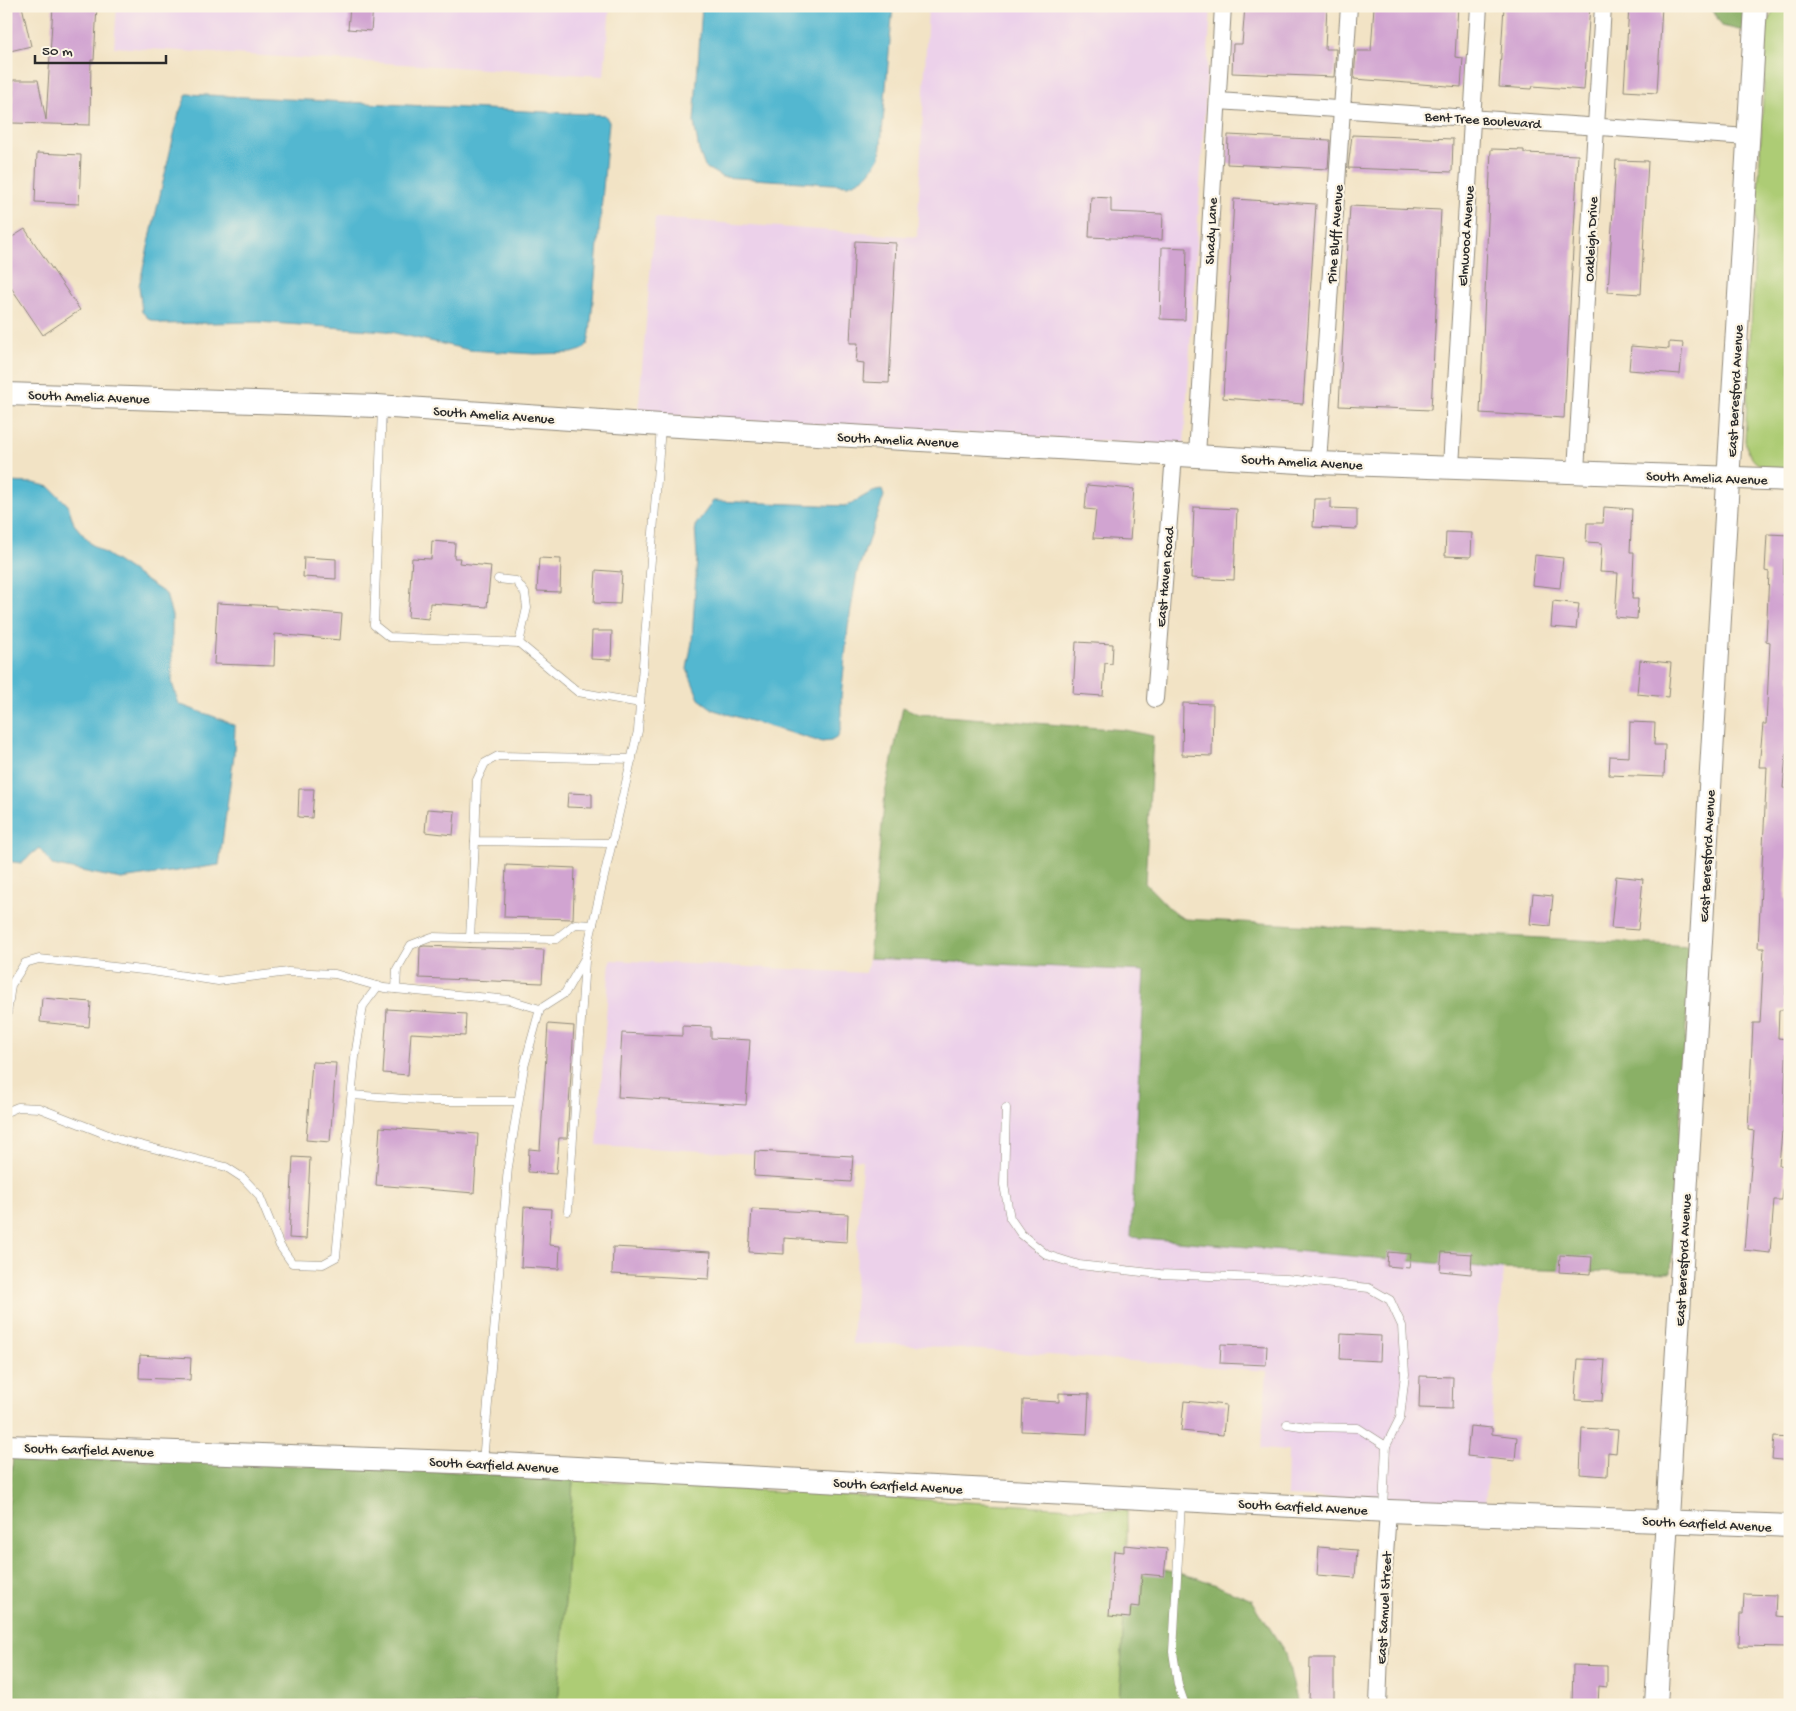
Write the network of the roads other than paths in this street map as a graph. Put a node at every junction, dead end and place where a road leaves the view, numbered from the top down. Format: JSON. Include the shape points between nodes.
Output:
{"nodes":[{"id":1,"x":1223,"y":6,"type":"edge"},
{"id":2,"x":1349,"y":6,"type":"edge"},
{"id":3,"x":1479,"y":6,"type":"edge"},
{"id":4,"x":1603,"y":6,"type":"edge"},
{"id":5,"x":1756,"y":6,"type":"edge"},
{"id":6,"x":1218,"y":101,"type":"junction"},
{"id":7,"x":1342,"y":109,"type":"junction"},
{"id":8,"x":1472,"y":118,"type":"junction"},
{"id":9,"x":1596,"y":126,"type":"junction"},
{"id":10,"x":1748,"y":137,"type":"junction"},
{"id":11,"x":6,"y":394,"type":"edge"},
{"id":12,"x":382,"y":406,"type":"junction"},
{"id":13,"x":661,"y":425,"type":"junction"},
{"id":14,"x":1174,"y":455,"type":"junction"},
{"id":15,"x":1196,"y":456,"type":"junction"},
{"id":16,"x":1318,"y":463,"type":"junction"},
{"id":17,"x":1450,"y":466,"type":"junction"},
{"id":18,"x":1576,"y":471,"type":"junction"},
{"id":19,"x":1729,"y":478,"type":"junction"},
{"id":20,"x":1790,"y":480,"type":"edge"},
{"id":21,"x":498,"y":579,"type":"dead end"},
{"id":22,"x":519,"y":643,"type":"junction"},
{"id":23,"x":1154,"y":699,"type":"dead end"},
{"id":24,"x":640,"y":703,"type":"junction"},
{"id":25,"x":632,"y":759,"type":"junction"},
{"id":26,"x":475,"y":841,"type":"junction"},
{"id":27,"x":612,"y":843,"type":"junction"},
{"id":28,"x":593,"y":925,"type":"junction"},
{"id":29,"x":470,"y":938,"type":"junction"},
{"id":30,"x":585,"y":958,"type":"junction"},
{"id":31,"x":378,"y":986,"type":"junction"},
{"id":32,"x":396,"y":989,"type":"junction"},
{"id":33,"x":540,"y":1009,"type":"junction"},
{"id":34,"x":6,"y":1021,"type":"edge"},
{"id":35,"x":352,"y":1095,"type":"junction"},
{"id":36,"x":518,"y":1101,"type":"junction"},
{"id":37,"x":1006,"y":1108,"type":"dead end"},
{"id":38,"x":6,"y":1112,"type":"edge"},
{"id":39,"x":568,"y":1211,"type":"dead end"},
{"id":40,"x":1287,"y":1424,"type":"dead end"},
{"id":41,"x":6,"y":1446,"type":"edge"},
{"id":42,"x":1386,"y":1446,"type":"junction"},
{"id":43,"x":483,"y":1463,"type":"junction"},
{"id":44,"x":1181,"y":1500,"type":"junction"},
{"id":45,"x":1386,"y":1511,"type":"junction"},
{"id":46,"x":1667,"y":1520,"type":"junction"},
{"id":47,"x":1790,"y":1526,"type":"edge"},
{"id":48,"x":1185,"y":1705,"type":"edge"},
{"id":49,"x":1378,"y":1705,"type":"edge"},
{"id":50,"x":1656,"y":1705,"type":"edge"}],
"edges":[{"from":1,"to":6,"type":"street","name":"Shady Lane"},
{"from":2,"to":7,"type":"street","name":"Pine Bluff Avenue"},
{"from":3,"to":8,"type":"street","name":"Elmwood Avenue"},
{"from":4,"to":9,"type":"street","name":"Oakleigh Drive"},
{"from":5,"to":10,"type":"street","name":"East Beresford Avenue"},
{"from":6,"to":7,"type":"street","name":"Bent Tree Boulevard"},
{"from":6,"to":15,"type":"street","name":"Shady Lane"},
{"from":7,"to":8,"type":"street","name":"Bent Tree Boulevard"},
{"from":7,"to":16,"type":"street","name":"Pine Bluff Avenue"},
{"from":8,"to":9,"type":"street","name":"Bent Tree Boulevard"},
{"from":8,"to":17,"type":"street","name":"Elmwood Avenue"},
{"from":9,"to":10,"type":"street","name":"Bent Tree Boulevard"},
{"from":9,"to":18,"type":"street","name":"Oakleigh Drive"},
{"from":10,"to":19,"type":"street","name":"East Beresford Avenue"},
{"from":11,"to":12,"type":"street","name":"South Amelia Avenue"},
{"from":12,"to":13,"type":"street","name":"South Amelia Avenue"},
{"from":12,"to":22,"type":"lane","via":[[374,625],[389,637]]},
{"from":13,"to":14,"type":"street","name":"South Amelia Avenue"},
{"from":13,"to":24,"type":"lane"},
{"from":14,"to":15,"type":"street","name":"South Amelia Avenue"},
{"from":14,"to":23,"type":"street","name":"East Haven Road"},
{"from":15,"to":16,"type":"street","name":"South Amelia Avenue"},
{"from":16,"to":17,"type":"street","name":"South Amelia Avenue"},
{"from":17,"to":18,"type":"street","name":"South Amelia Avenue"},
{"from":18,"to":19,"type":"street","name":"South Amelia Avenue"},
{"from":19,"to":20,"type":"street","name":"South Amelia Avenue"},
{"from":19,"to":46,"type":"street","name":"East Beresford Avenue"},
{"from":21,"to":22,"type":"lane","via":[[516,581],[525,593],[527,608]]},
{"from":22,"to":24,"type":"lane","via":[[578,692]]},
{"from":24,"to":25,"type":"lane"},
{"from":25,"to":26,"type":"lane","via":[[498,756],[485,763],[476,780]]},
{"from":25,"to":27,"type":"lane"},
{"from":26,"to":27,"type":"lane"},
{"from":26,"to":29,"type":"lane"},
{"from":27,"to":28,"type":"lane"},
{"from":28,"to":29,"type":"lane","via":[[575,924],[556,939]]},
{"from":28,"to":30,"type":"lane"},
{"from":29,"to":32,"type":"lane","via":[[432,937],[411,945],[397,969]]},
{"from":30,"to":33,"type":"lane","via":[[566,992]]},
{"from":30,"to":39,"type":"lane"},
{"from":31,"to":32,"type":"lane"},
{"from":31,"to":34,"type":"lane","via":[[335,974],[288,972],[218,981],[39,958],[25,963],[11,985]]},
{"from":31,"to":35,"type":"lane","via":[[363,1006]]},
{"from":32,"to":33,"type":"lane","via":[[510,1000]]},
{"from":33,"to":36,"type":"lane"},
{"from":35,"to":36,"type":"lane","via":[[432,1101]]},
{"from":35,"to":38,"type":"lane","via":[[336,1258],[323,1264],[292,1262],[280,1246],[258,1195],[243,1178],[226,1167],[121,1140],[39,1108],[18,1107]]},
{"from":36,"to":43,"type":"lane","via":[[508,1167]]},
{"from":37,"to":42,"type":"lane","via":[[1004,1185],[1010,1218],[1021,1234],[1047,1255],[1079,1265],[1160,1274],[1287,1279],[1369,1288],[1390,1300],[1402,1326],[1405,1374],[1400,1418]]},
{"from":40,"to":42,"type":"lane","via":[[1358,1428]]},
{"from":41,"to":43,"type":"street","name":"South Garfield Avenue"},
{"from":42,"to":45,"type":"lane"},
{"from":43,"to":44,"type":"street","name":"South Garfield Avenue"},
{"from":44,"to":45,"type":"street","name":"South Garfield Avenue"},
{"from":44,"to":48,"type":"lane","via":[[1173,1652]]},
{"from":45,"to":46,"type":"street","name":"South Garfield Avenue"},
{"from":45,"to":49,"type":"street","name":"East Samuel Street"},
{"from":46,"to":47,"type":"street","name":"South Garfield Avenue"},
{"from":46,"to":50,"type":"street","name":"East Beresford Avenue"}]}
